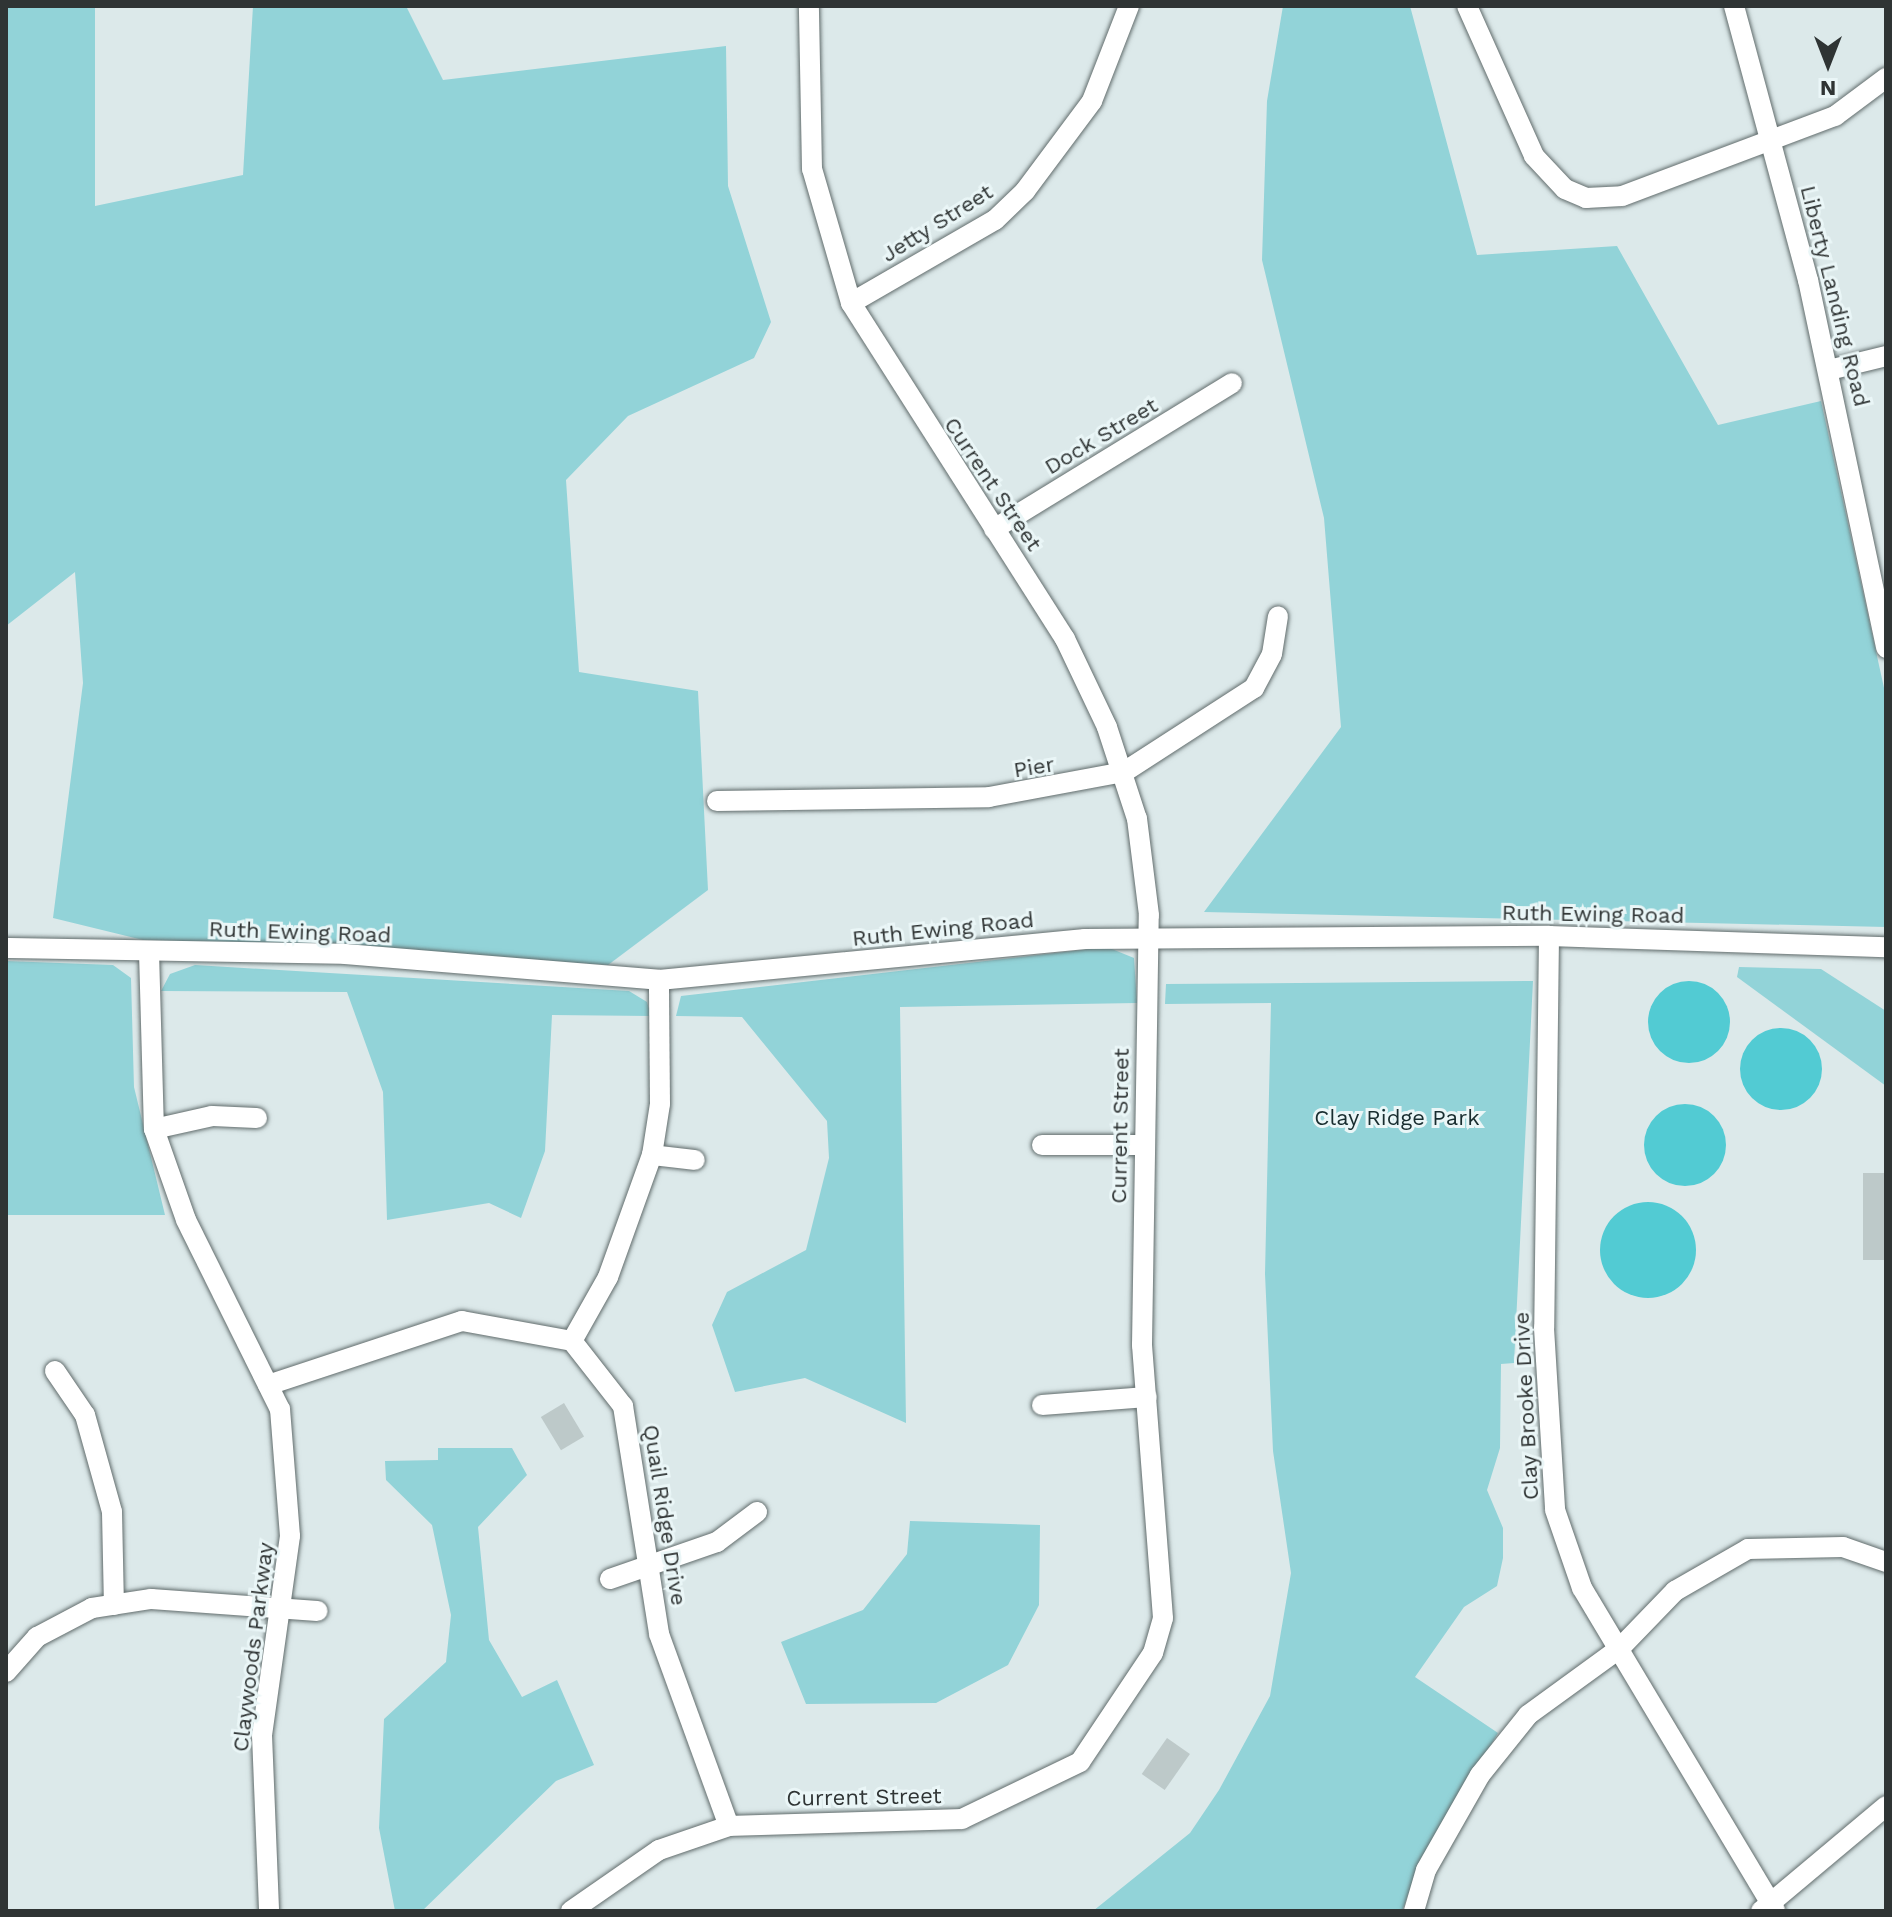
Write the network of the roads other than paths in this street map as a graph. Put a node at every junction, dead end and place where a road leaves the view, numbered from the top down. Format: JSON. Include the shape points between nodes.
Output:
{"nodes":[{"id":1,"x":809,"y":6,"type":"edge"},
{"id":2,"x":1129,"y":6,"type":"edge"},
{"id":3,"x":1467,"y":6,"type":"edge"},
{"id":4,"x":1734,"y":6,"type":"edge"},
{"id":5,"x":1886,"y":78,"type":"edge"},
{"id":6,"x":1772,"y":139,"type":"junction"},
{"id":7,"x":851,"y":303,"type":"junction"},
{"id":8,"x":1886,"y":356,"type":"edge"},
{"id":9,"x":1829,"y":370,"type":"junction"},
{"id":10,"x":1232,"y":383,"type":"dead end"},
{"id":11,"x":994,"y":529,"type":"junction"},
{"id":12,"x":1278,"y":616,"type":"dead end"},
{"id":13,"x":1886,"y":648,"type":"edge"},
{"id":14,"x":1124,"y":772,"type":"junction"},
{"id":15,"x":717,"y":801,"type":"dead end"},
{"id":16,"x":1549,"y":936,"type":"junction"},
{"id":17,"x":1148,"y":938,"type":"junction"},
{"id":18,"x":1886,"y":947,"type":"edge"},
{"id":19,"x":6,"y":948,"type":"edge"},
{"id":20,"x":149,"y":952,"type":"junction"},
{"id":21,"x":659,"y":980,"type":"junction"},
{"id":22,"x":257,"y":1118,"type":"dead end"},
{"id":23,"x":154,"y":1129,"type":"junction"},
{"id":24,"x":1042,"y":1145,"type":"dead end"},
{"id":25,"x":1143,"y":1145,"type":"junction"},
{"id":26,"x":652,"y":1155,"type":"junction"},
{"id":27,"x":695,"y":1160,"type":"dead end"},
{"id":28,"x":572,"y":1341,"type":"junction"},
{"id":29,"x":55,"y":1371,"type":"dead end"},
{"id":30,"x":268,"y":1385,"type":"junction"},
{"id":31,"x":1147,"y":1397,"type":"junction"},
{"id":32,"x":1042,"y":1405,"type":"dead end"},
{"id":33,"x":757,"y":1512,"type":"dead end"},
{"id":34,"x":649,"y":1561,"type":"junction"},
{"id":35,"x":1886,"y":1562,"type":"edge"},
{"id":36,"x":610,"y":1579,"type":"dead end"},
{"id":37,"x":114,"y":1605,"type":"junction"},
{"id":38,"x":318,"y":1611,"type":"dead end"},
{"id":39,"x":279,"y":1614,"type":"junction"},
{"id":40,"x":1619,"y":1649,"type":"junction"},
{"id":41,"x":6,"y":1672,"type":"edge"},
{"id":42,"x":1886,"y":1806,"type":"edge"},
{"id":43,"x":729,"y":1826,"type":"junction"},
{"id":44,"x":1769,"y":1909,"type":"edge"},
{"id":45,"x":269,"y":1911,"type":"edge"},
{"id":46,"x":571,"y":1911,"type":"edge"},
{"id":47,"x":1414,"y":1911,"type":"edge"}],
"edges":[{"from":1,"to":7,"type":"street","name":"Current Street","via":[[812,169]]},
{"from":2,"to":7,"type":"street","name":"Jetty Street","via":[[1092,101],[1025,191],[995,220]]},
{"from":3,"to":6,"type":"street","via":[[1534,156],[1565,189],[1586,198],[1622,196]]},
{"from":4,"to":6,"type":"street","name":"Liberty Landing Road"},
{"from":5,"to":6,"type":"street","via":[[1848,109]]},
{"from":6,"to":9,"type":"street","name":"Liberty Landing Road"},
{"from":7,"to":11,"type":"street","name":"Current Street"},
{"from":8,"to":9,"type":"street"},
{"from":9,"to":13,"type":"street","name":"Liberty Landing Road"},
{"from":10,"to":11,"type":"street","name":"Dock Street"},
{"from":11,"to":14,"type":"street","name":"Current Street","via":[[1065,639]]},
{"from":12,"to":14,"type":"street","name":"Pier","via":[[1272,654],[1254,688]]},
{"from":14,"to":15,"type":"street","name":"Pier","via":[[989,797]]},
{"from":14,"to":17,"type":"street","name":"Current Street","via":[[1147,867]]},
{"from":16,"to":17,"type":"street","name":"Ruth Ewing Road"},
{"from":16,"to":18,"type":"street","name":"Ruth Ewing Road"},
{"from":16,"to":40,"type":"street","name":"Clay Brooke Drive","via":[[1544,1328],[1555,1510],[1582,1588]]},
{"from":17,"to":21,"type":"street","name":"Ruth Ewing Road"},
{"from":17,"to":25,"type":"street","name":"Current Street"},
{"from":19,"to":20,"type":"street","name":"Ruth Ewing Road"},
{"from":20,"to":21,"type":"street","name":"Ruth Ewing Road","via":[[345,954]]},
{"from":20,"to":23,"type":"street","name":"Claywoods Parkway"},
{"from":21,"to":26,"type":"street","via":[[660,1104]]},
{"from":22,"to":23,"type":"street","via":[[212,1116]]},
{"from":23,"to":30,"type":"street","name":"Claywoods Parkway","via":[[186,1220]]},
{"from":24,"to":25,"type":"street"},
{"from":25,"to":31,"type":"street","name":"Current Street"},
{"from":26,"to":27,"type":"street"},
{"from":26,"to":28,"type":"street","via":[[608,1277]]},
{"from":28,"to":30,"type":"street","via":[[462,1321]]},
{"from":28,"to":34,"type":"street","name":"Quail Ridge Drive","via":[[623,1406]]},
{"from":29,"to":37,"type":"street","via":[[85,1415],[112,1512]]},
{"from":30,"to":39,"type":"street","name":"Claywoods Parkway","via":[[280,1409],[290,1536]]},
{"from":31,"to":32,"type":"street"},
{"from":31,"to":43,"type":"street","name":"Current Street","via":[[1163,1618],[1153,1653],[1080,1762],[962,1819]]},
{"from":33,"to":34,"type":"street","via":[[717,1542]]},
{"from":34,"to":36,"type":"street"},
{"from":34,"to":43,"type":"street","name":"Quail Ridge Drive","via":[[659,1634]]},
{"from":35,"to":40,"type":"street","via":[[1843,1547],[1748,1549],[1675,1591]]},
{"from":37,"to":39,"type":"street","via":[[151,1599]]},
{"from":37,"to":41,"type":"street","via":[[37,1637]]},
{"from":38,"to":39,"type":"street"},
{"from":39,"to":45,"type":"street","name":"Claywoods Parkway","via":[[262,1735]]},
{"from":40,"to":44,"type":"street","name":"Clay Brooke Drive"},
{"from":40,"to":47,"type":"street","via":[[1528,1715],[1480,1775],[1426,1870]]},
{"from":42,"to":44,"type":"street"},
{"from":43,"to":46,"type":"street","name":"Current Street","via":[[659,1850]]}]}
